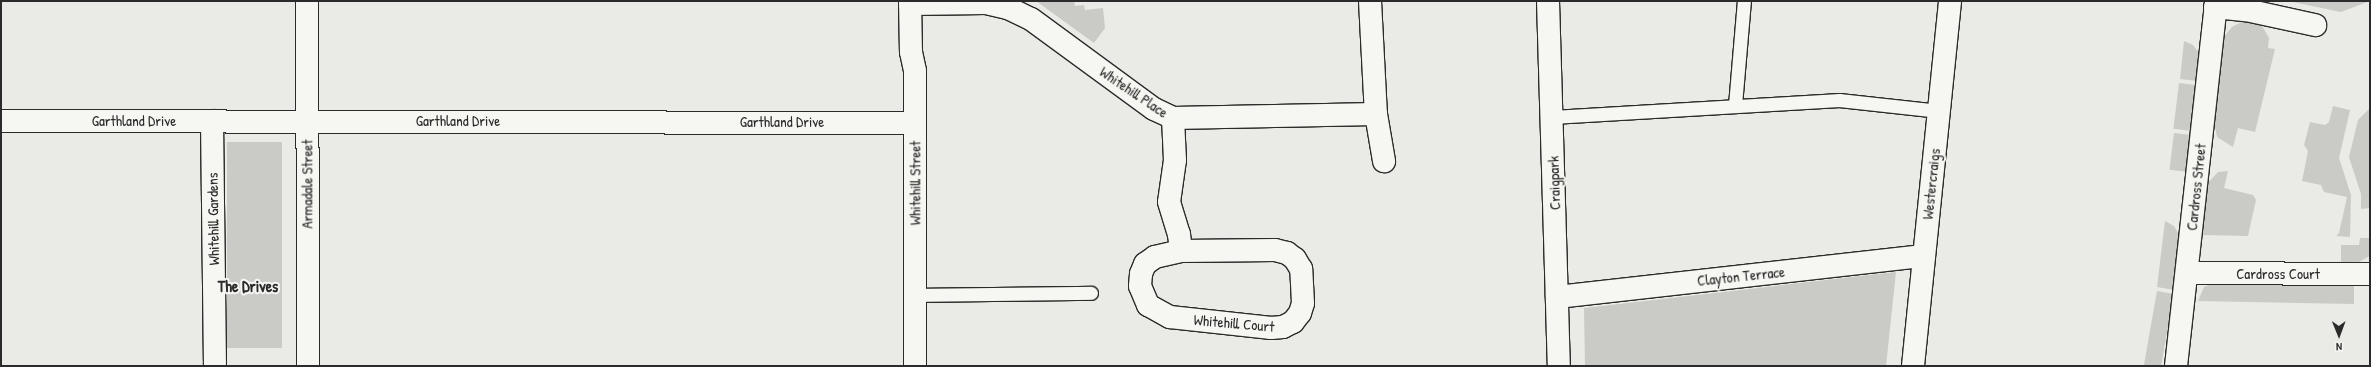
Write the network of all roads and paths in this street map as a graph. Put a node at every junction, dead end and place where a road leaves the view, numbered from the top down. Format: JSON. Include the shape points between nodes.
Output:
{"nodes":[{"id":1,"x":307,"y":1,"type":"edge"},
{"id":2,"x":1370,"y":1,"type":"edge"},
{"id":3,"x":1548,"y":1,"type":"edge"},
{"id":4,"x":1744,"y":1,"type":"edge"},
{"id":5,"x":1950,"y":1,"type":"edge"},
{"id":6,"x":910,"y":3,"type":"edge"},
{"id":7,"x":2215,"y":4,"type":"edge"},
{"id":8,"x":2315,"y":26,"type":"dead end"},
{"id":9,"x":1735,"y":105,"type":"junction"},
{"id":10,"x":1939,"y":111,"type":"junction"},
{"id":11,"x":1376,"y":114,"type":"junction"},
{"id":12,"x":1552,"y":117,"type":"junction"},
{"id":13,"x":1173,"y":118,"type":"junction"},
{"id":14,"x":1,"y":121,"type":"edge"},
{"id":15,"x":212,"y":121,"type":"junction"},
{"id":16,"x":307,"y":121,"type":"junction"},
{"id":17,"x":914,"y":122,"type":"junction"},
{"id":18,"x":1384,"y":161,"type":"dead end"},
{"id":19,"x":1181,"y":251,"type":"junction"},
{"id":20,"x":1924,"y":256,"type":"junction"},
{"id":21,"x":2187,"y":273,"type":"junction"},
{"id":22,"x":2370,"y":274,"type":"edge"},
{"id":23,"x":1091,"y":293,"type":"dead end"},
{"id":24,"x":915,"y":295,"type":"junction"},
{"id":25,"x":1557,"y":297,"type":"junction"},
{"id":26,"x":214,"y":366,"type":"edge"},
{"id":27,"x":308,"y":366,"type":"edge"},
{"id":28,"x":915,"y":366,"type":"edge"},
{"id":29,"x":1559,"y":366,"type":"edge"},
{"id":30,"x":1913,"y":366,"type":"edge"},
{"id":31,"x":2176,"y":366,"type":"edge"}],
"edges":[{"from":1,"to":16,"type":"street","name":"Armadale Street"},
{"from":2,"to":11,"type":"street"},
{"from":3,"to":12,"type":"street","name":"Craigpark"},
{"from":4,"to":9,"type":"lane"},
{"from":5,"to":10,"type":"street","name":"Westercraigs"},
{"from":6,"to":13,"type":"street","name":"Whitehill Place","via":[[986,3],[1008,8],[1031,19],[1154,109]]},
{"from":6,"to":17,"type":"street","name":"Whitehill Street","via":[[911,52],[915,71]]},
{"from":7,"to":8,"type":"street","name":"Cardross Street"},
{"from":7,"to":21,"type":"street","name":"Cardross Street"},
{"from":9,"to":10,"type":"lane","via":[[1839,100]]},
{"from":9,"to":12,"type":"lane"},
{"from":10,"to":20,"type":"street","name":"Westercraigs"},
{"from":11,"to":13,"type":"street","name":"Whitehill Place"},
{"from":11,"to":18,"type":"street"},
{"from":12,"to":25,"type":"street","name":"Craigpark"},
{"from":13,"to":19,"type":"street","via":[[1175,160],[1169,202],[1179,234]]},
{"from":14,"to":15,"type":"street","name":"Garthland Drive"},
{"from":15,"to":16,"type":"street","name":"Garthland Drive"},
{"from":15,"to":26,"type":"street","name":"Whitehill Gardens"},
{"from":16,"to":17,"type":"street","name":"Garthland Drive"},
{"from":16,"to":27,"type":"street","name":"Armadale Street"},
{"from":17,"to":24,"type":"street","name":"Whitehill Street"},
{"from":19,"to":19,"type":"street","name":"Whitehill Court","via":[[1155,257],[1145,264],[1141,274],[1143,296],[1148,305],[1159,313],[1170,317],[1271,328],[1283,327],[1293,322],[1300,313],[1303,303],[1301,269],[1287,253]]},
{"from":20,"to":25,"type":"street","name":"Clayton Terrace"},
{"from":20,"to":30,"type":"street","name":"Westercraigs"},
{"from":21,"to":22,"type":"street","name":"Cardross Court"},
{"from":21,"to":31,"type":"street","name":"Cardross Street"},
{"from":23,"to":24,"type":"lane"},
{"from":24,"to":28,"type":"street","name":"Whitehill Street"},
{"from":25,"to":29,"type":"street","name":"Craigpark"}]}
